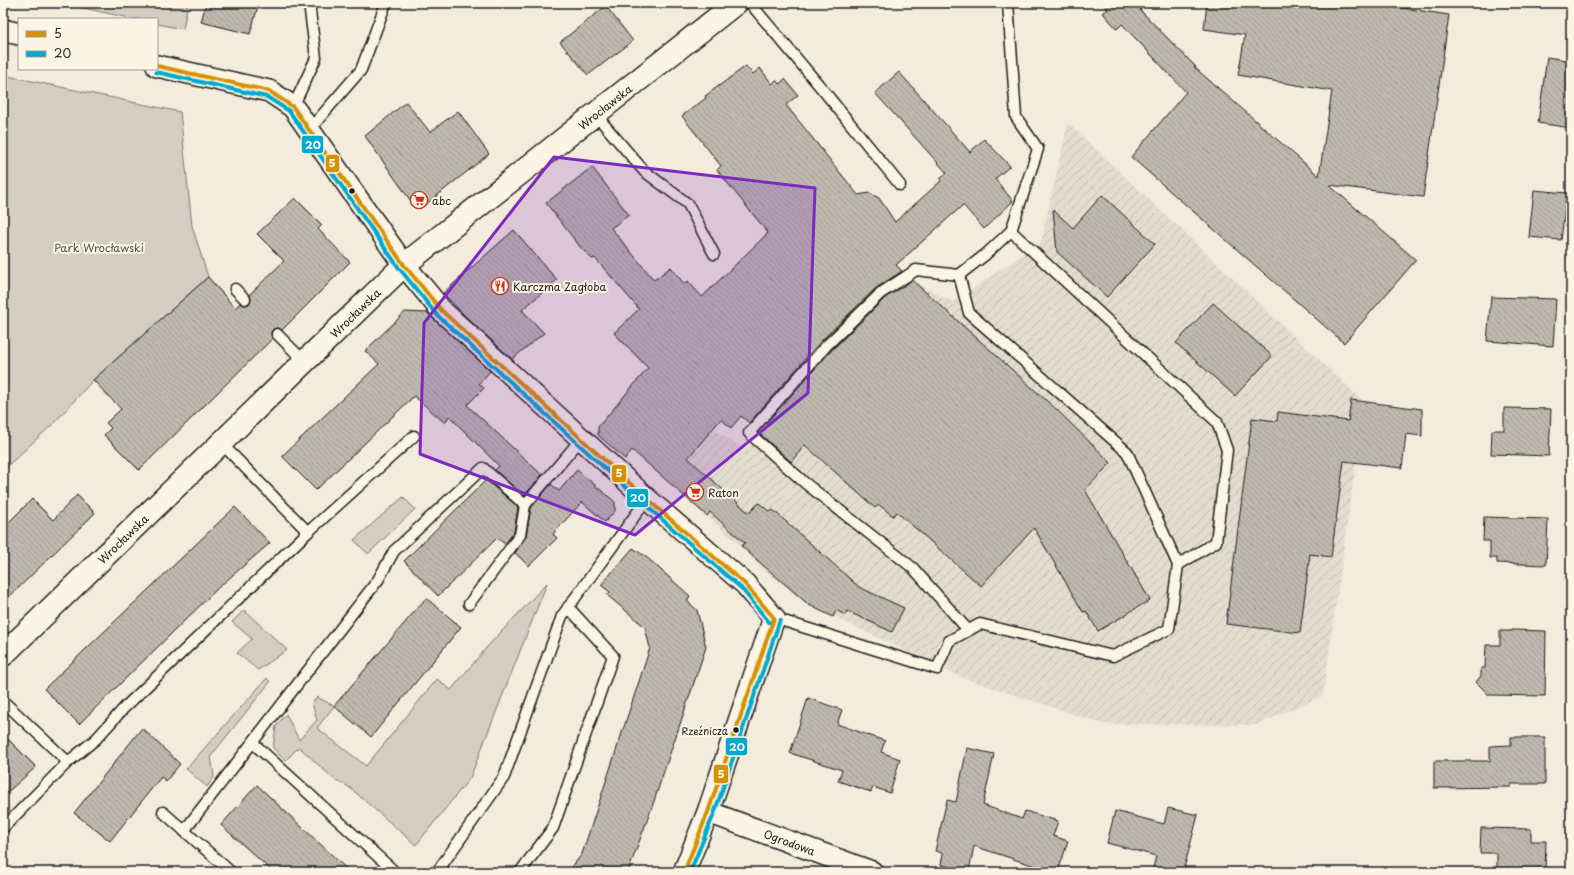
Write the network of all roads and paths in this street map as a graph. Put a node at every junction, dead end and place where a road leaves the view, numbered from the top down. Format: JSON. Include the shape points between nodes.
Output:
{"nodes":[{"id":1,"x":309,"y":3,"type":"edge"},
{"id":2,"x":386,"y":3,"type":"edge"},
{"id":3,"x":736,"y":3,"type":"edge"},
{"id":4,"x":750,"y":3,"type":"edge"},
{"id":5,"x":1008,"y":3,"type":"edge"},
{"id":6,"x":3,"y":30,"type":"edge"},
{"id":7,"x":18,"y":34,"type":"edge"},
{"id":8,"x":158,"y":66,"type":"edge"},
{"id":9,"x":293,"y":107,"type":"junction"},
{"id":10,"x":595,"y":114,"type":"junction"},
{"id":11,"x":310,"y":129,"type":"junction"},
{"id":12,"x":900,"y":185,"type":"dead end"},
{"id":13,"x":1011,"y":231,"type":"junction"},
{"id":14,"x":714,"y":254,"type":"dead end"},
{"id":15,"x":404,"y":265,"type":"junction"},
{"id":16,"x":959,"y":275,"type":"junction"},
{"id":17,"x":235,"y":289,"type":"dead end"},
{"id":18,"x":245,"y":299,"type":"dead end"},
{"id":19,"x":277,"y":334,"type":"dead end"},
{"id":20,"x":304,"y":361,"type":"junction"},
{"id":21,"x":414,"y":436,"type":"dead end"},
{"id":22,"x":581,"y":439,"type":"junction"},
{"id":23,"x":221,"y":443,"type":"junction"},
{"id":24,"x":647,"y":498,"type":"junction"},
{"id":25,"x":525,"y":505,"type":"junction"},
{"id":26,"x":308,"y":532,"type":"junction"},
{"id":27,"x":1178,"y":565,"type":"junction"},
{"id":28,"x":469,"y":604,"type":"dead end"},
{"id":29,"x":568,"y":607,"type":"junction"},
{"id":30,"x":774,"y":618,"type":"junction"},
{"id":31,"x":968,"y":630,"type":"junction"},
{"id":32,"x":3,"y":655,"type":"edge"},
{"id":33,"x":3,"y":701,"type":"edge"},
{"id":34,"x":253,"y":743,"type":"junction"},
{"id":35,"x":68,"y":762,"type":"junction"},
{"id":36,"x":164,"y":812,"type":"dead end"},
{"id":37,"x":708,"y":812,"type":"junction"},
{"id":38,"x":3,"y":828,"type":"edge"},
{"id":39,"x":184,"y":830,"type":"junction"},
{"id":40,"x":231,"y":872,"type":"edge"},
{"id":41,"x":395,"y":872,"type":"edge"},
{"id":42,"x":437,"y":872,"type":"edge"},
{"id":43,"x":520,"y":872,"type":"edge"},
{"id":44,"x":684,"y":872,"type":"edge"},
{"id":45,"x":872,"y":872,"type":"edge"}],
"edges":[{"from":1,"to":9,"type":"lane","via":[[316,58]]},
{"from":2,"to":11,"type":"lane","via":[[361,70]]},
{"from":3,"to":10,"type":"main road","name":"Wrocławska"},
{"from":4,"to":12,"type":"lane"},
{"from":5,"to":13,"type":"lane","via":[[1016,117],[1038,149]]},
{"from":6,"to":7,"type":"street"},
{"from":8,"to":9,"type":"street","via":[[269,91]]},
{"from":9,"to":11,"type":"street"},
{"from":10,"to":14,"type":"lane","via":[[644,171],[688,204]]},
{"from":10,"to":15,"type":"main road","name":"Wrocławska"},
{"from":11,"to":15,"type":"street"},
{"from":13,"to":16,"type":"lane"},
{"from":13,"to":27,"type":"lane","via":[[1217,422],[1227,450],[1216,542]]},
{"from":15,"to":20,"type":"main road","name":"Wrocławska"},
{"from":15,"to":22,"type":"street","via":[[442,311]]},
{"from":16,"to":27,"type":"lane","via":[[969,313],[1127,452]]},
{"from":16,"to":31,"type":"lane","via":[[916,270],[882,293],[827,345],[749,432],[805,484],[912,568]]},
{"from":17,"to":18,"type":"lane"},
{"from":19,"to":20,"type":"lane"},
{"from":20,"to":23,"type":"main road","name":"Wrocławska"},
{"from":21,"to":26,"type":"lane"},
{"from":22,"to":24,"type":"street"},
{"from":22,"to":25,"type":"lane"},
{"from":23,"to":26,"type":"lane"},
{"from":23,"to":32,"type":"main road","name":"Wrocławska"},
{"from":24,"to":29,"type":"lane"},
{"from":24,"to":30,"type":"street","via":[[745,584]]},
{"from":25,"to":28,"type":"lane","via":[[520,535]]},
{"from":25,"to":34,"type":"lane","via":[[483,468],[394,551],[378,580]]},
{"from":26,"to":35,"type":"lane","via":[[125,707],[96,739]]},
{"from":27,"to":31,"type":"lane","via":[[1169,629],[1113,656],[980,624]]},
{"from":29,"to":42,"type":"lane","via":[[562,616],[504,777]]},
{"from":29,"to":43,"type":"lane","via":[[613,656],[553,828]]},
{"from":30,"to":31,"type":"lane","via":[[937,668],[949,641]]},
{"from":30,"to":37,"type":"street"},
{"from":33,"to":35,"type":"lane"},
{"from":34,"to":39,"type":"lane"},
{"from":34,"to":41,"type":"lane"},
{"from":35,"to":38,"type":"lane"},
{"from":36,"to":39,"type":"lane"},
{"from":37,"to":44,"type":"street"},
{"from":37,"to":45,"type":"street","name":"Ogrodowa"},
{"from":39,"to":40,"type":"lane"}]}
